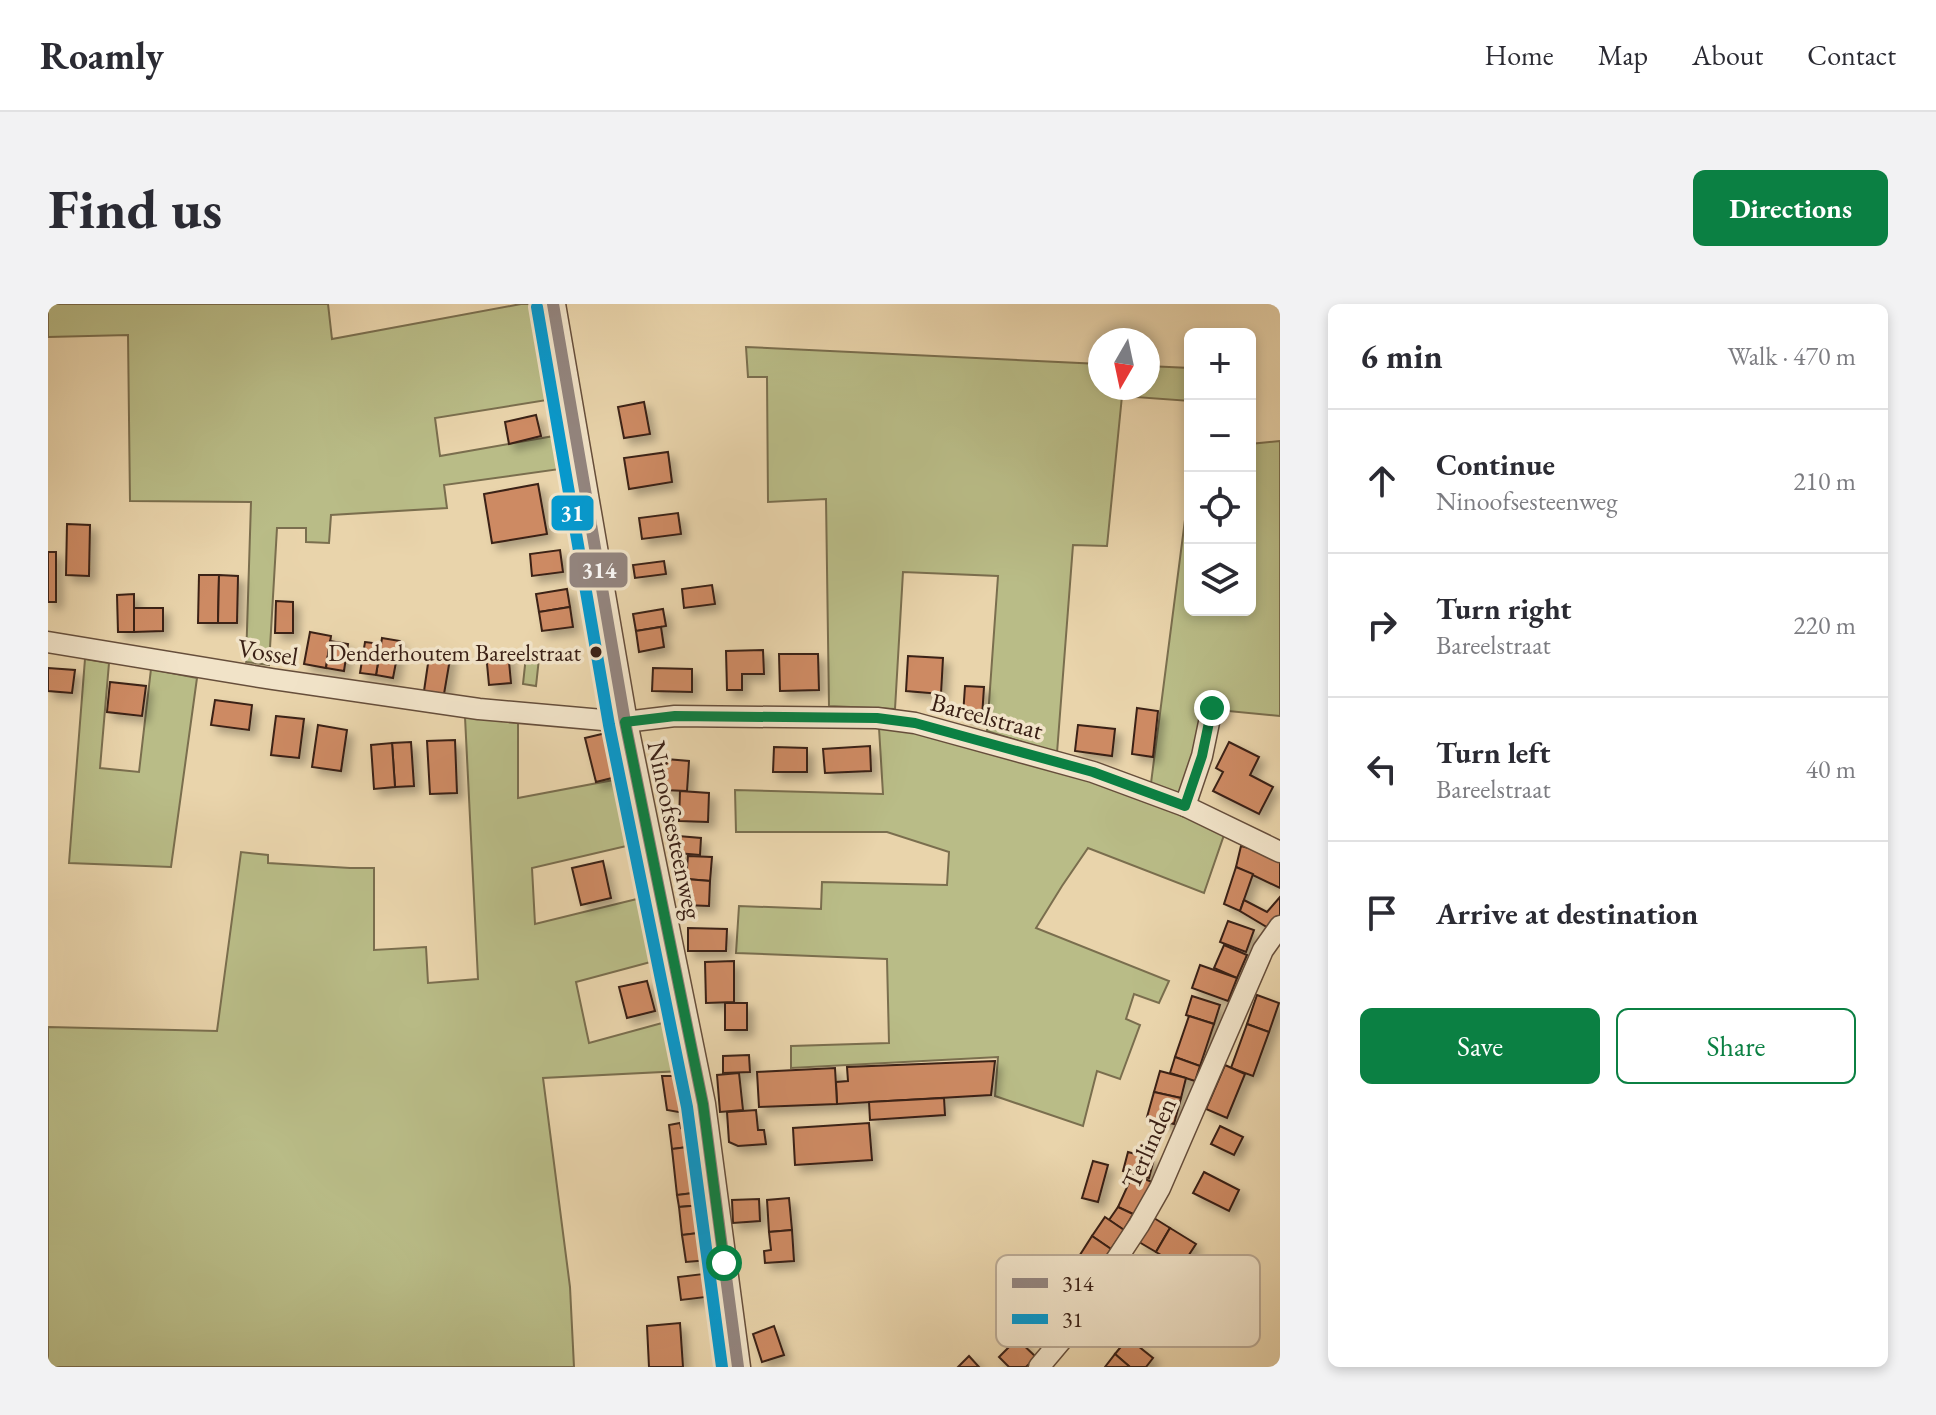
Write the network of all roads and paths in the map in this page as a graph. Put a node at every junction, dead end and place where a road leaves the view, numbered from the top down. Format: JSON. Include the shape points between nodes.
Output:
{"nodes":[{"id":1,"x":553,"y":304,"type":"edge"},
{"id":2,"x":48,"y":642,"type":"edge"},
{"id":3,"x":1212,"y":708,"type":"dead end"},
{"id":4,"x":625,"y":722,"type":"junction"},
{"id":5,"x":1185,"y":806,"type":"junction"},
{"id":6,"x":1280,"y":852,"type":"edge"},
{"id":7,"x":1280,"y":926,"type":"edge"},
{"id":8,"x":1119,"y":1255,"type":"edge"},
{"id":9,"x":1056,"y":1347,"type":"edge"},
{"id":10,"x":738,"y":1367,"type":"edge"},
{"id":11,"x":1039,"y":1367,"type":"edge"}],
"edges":[{"from":1,"to":4,"type":"street","name":"Ninoofsesteenweg"},
{"from":2,"to":4,"type":"street","name":"Vossel","via":[[479,709]]},
{"from":3,"to":5,"type":"street"},
{"from":4,"to":5,"type":"street","name":"Bareelstraat","via":[[675,716],[915,723],[1093,772]]},
{"from":4,"to":10,"type":"street","name":"Ninoofsesteenweg","via":[[703,1104]]},
{"from":5,"to":6,"type":"street","name":"Bareelstraat"},
{"from":7,"to":8,"type":"street","name":"Terlinden","via":[[1263,950],[1160,1188]]},
{"from":9,"to":11,"type":"street","name":"Terlinden"}]}
